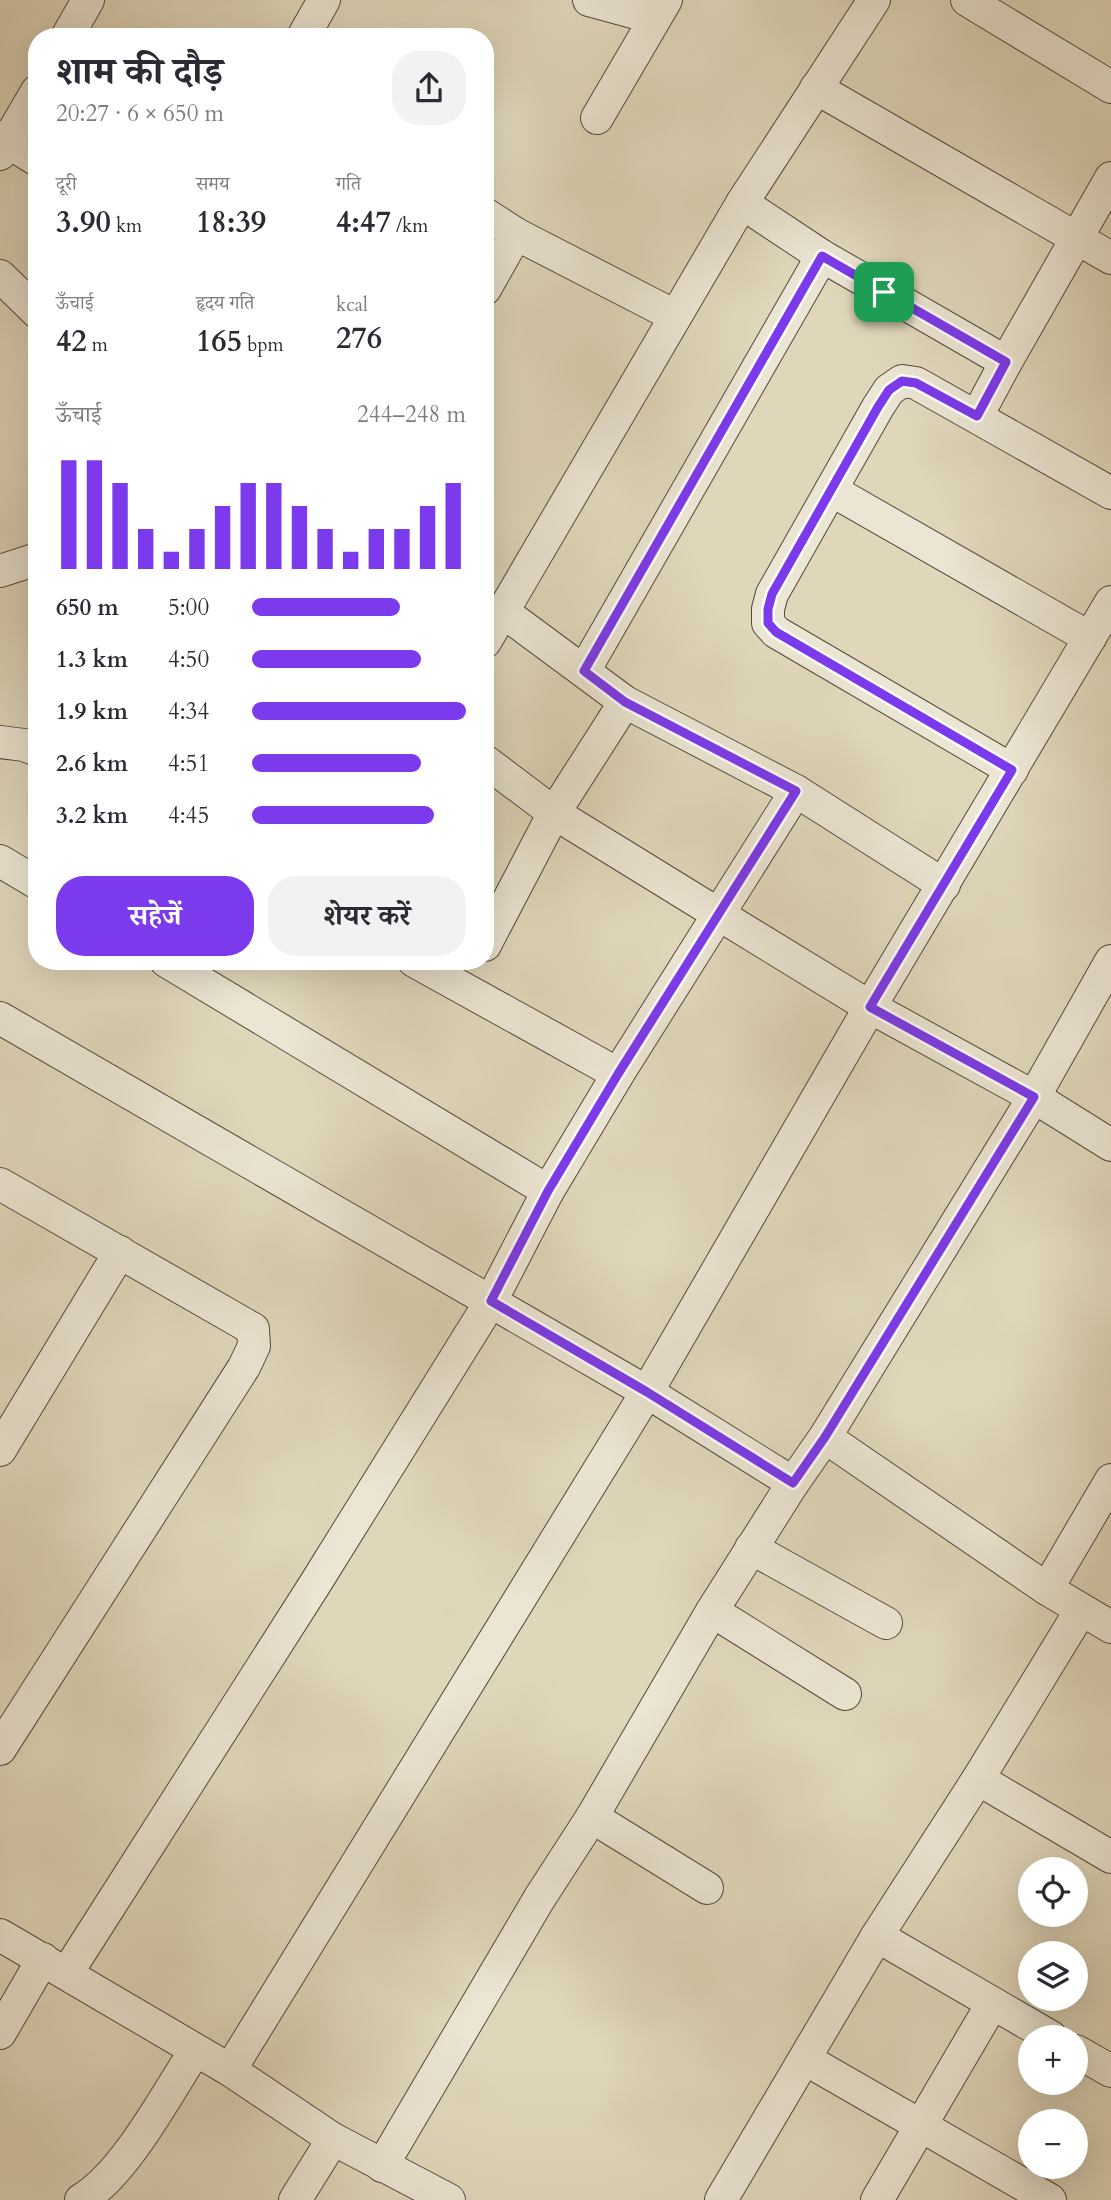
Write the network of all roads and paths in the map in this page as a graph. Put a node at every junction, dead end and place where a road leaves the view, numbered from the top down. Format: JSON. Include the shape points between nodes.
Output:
{"nodes":[{"id":1,"x":88,"y":0,"type":"edge"},
{"id":2,"x":324,"y":0,"type":"edge"},
{"id":3,"x":589,"y":0,"type":"edge"},
{"id":4,"x":874,"y":0,"type":"edge"},
{"id":5,"x":967,"y":0,"type":"edge"},
{"id":6,"x":660,"y":9,"type":"edge"},
{"id":7,"x":72,"y":28,"type":"edge"},
{"id":8,"x":308,"y":28,"type":"edge"},
{"id":9,"x":1111,"y":87,"type":"edge"},
{"id":10,"x":816,"y":88,"type":"junction"},
{"id":11,"x":28,"y":105,"type":"edge"},
{"id":12,"x":597,"y":118,"type":"dead end"},
{"id":13,"x":3,"y":144,"type":"edge"},
{"id":14,"x":28,"y":156,"type":"edge"},
{"id":15,"x":1111,"y":178,"type":"edge"},
{"id":16,"x":742,"y":203,"type":"junction"},
{"id":17,"x":494,"y":220,"type":"edge"},
{"id":18,"x":516,"y":234,"type":"junction"},
{"id":19,"x":1076,"y":237,"type":"junction"},
{"id":20,"x":822,"y":256,"type":"junction"},
{"id":21,"x":1111,"y":258,"type":"edge"},
{"id":22,"x":494,"y":273,"type":"edge"},
{"id":23,"x":0,"y":276,"type":"edge"},
{"id":24,"x":28,"y":303,"type":"edge"},
{"id":25,"x":675,"y":316,"type":"junction"},
{"id":26,"x":1006,"y":362,"type":"junction"},
{"id":27,"x":977,"y":416,"type":"junction"},
{"id":28,"x":831,"y":490,"type":"junction"},
{"id":29,"x":1111,"y":493,"type":"edge"},
{"id":30,"x":28,"y":562,"type":"edge"},
{"id":31,"x":0,"y":570,"type":"edge"},
{"id":32,"x":1111,"y":602,"type":"edge"},
{"id":33,"x":502,"y":611,"type":"junction"},
{"id":34,"x":494,"y":626,"type":"edge"},
{"id":35,"x":1090,"y":638,"type":"junction"},
{"id":36,"x":584,"y":671,"type":"junction"},
{"id":37,"x":625,"y":702,"type":"junction"},
{"id":38,"x":0,"y":742,"type":"edge"},
{"id":39,"x":28,"y":747,"type":"edge"},
{"id":40,"x":494,"y":768,"type":"edge"},
{"id":41,"x":1012,"y":770,"type":"junction"},
{"id":42,"x":796,"y":791,"type":"junction"},
{"id":43,"x":554,"y":813,"type":"junction"},
{"id":44,"x":0,"y":861,"type":"edge"},
{"id":45,"x":28,"y":878,"type":"edge"},
{"id":46,"x":944,"y":885,"type":"junction"},
{"id":47,"x":718,"y":914,"type":"junction"},
{"id":48,"x":494,"y":928,"type":"edge"},
{"id":49,"x":1111,"y":961,"type":"edge"},
{"id":50,"x":181,"y":970,"type":"edge"},
{"id":51,"x":453,"y":970,"type":"edge"},
{"id":52,"x":470,"y":974,"type":"edge"},
{"id":53,"x":870,"y":1007,"type":"junction"},
{"id":54,"x":0,"y":1018,"type":"edge"},
{"id":55,"x":618,"y":1074,"type":"junction"},
{"id":56,"x":1034,"y":1097,"type":"junction"},
{"id":57,"x":1111,"y":1145,"type":"edge"},
{"id":58,"x":0,"y":1184,"type":"edge"},
{"id":59,"x":548,"y":1191,"type":"junction"},
{"id":60,"x":120,"y":1252,"type":"junction"},
{"id":61,"x":491,"y":1301,"type":"junction"},
{"id":62,"x":647,"y":1392,"type":"junction"},
{"id":63,"x":825,"y":1437,"type":"junction"},
{"id":64,"x":0,"y":1450,"type":"edge"},
{"id":65,"x":1111,"y":1480,"type":"edge"},
{"id":66,"x":793,"y":1483,"type":"junction"},
{"id":67,"x":751,"y":1548,"type":"junction"},
{"id":68,"x":1048,"y":1589,"type":"junction"},
{"id":69,"x":1082,"y":1610,"type":"junction"},
{"id":70,"x":712,"y":1611,"type":"junction"},
{"id":71,"x":886,"y":1623,"type":"dead end"},
{"id":72,"x":1111,"y":1627,"type":"edge"},
{"id":73,"x":845,"y":1694,"type":"dead end"},
{"id":74,"x":4,"y":1736,"type":"edge"},
{"id":75,"x":978,"y":1779,"type":"junction"},
{"id":76,"x":592,"y":1817,"type":"junction"},
{"id":77,"x":1111,"y":1857,"type":"edge"},
{"id":78,"x":707,"y":1888,"type":"dead end"},
{"id":79,"x":0,"y":1935,"type":"edge"},
{"id":80,"x":877,"y":1936,"type":"junction"},
{"id":81,"x":55,"y":1966,"type":"junction"},
{"id":82,"x":992,"y":2004,"type":"junction"},
{"id":83,"x":1030,"y":2025,"type":"edge"},
{"id":84,"x":0,"y":2033,"type":"edge"},
{"id":85,"x":195,"y":2051,"type":"junction"},
{"id":86,"x":1088,"y":2058,"type":"edge"},
{"id":87,"x":805,"y":2059,"type":"junction"},
{"id":88,"x":230,"y":2070,"type":"junction"},
{"id":89,"x":1111,"y":2071,"type":"edge"},
{"id":90,"x":920,"y":2127,"type":"junction"},
{"id":91,"x":334,"y":2139,"type":"junction"},
{"id":92,"x":382,"y":2166,"type":"junction"},
{"id":93,"x":81,"y":2200,"type":"edge"},
{"id":94,"x":295,"y":2200,"type":"edge"},
{"id":95,"x":449,"y":2200,"type":"edge"},
{"id":96,"x":721,"y":2200,"type":"edge"},
{"id":97,"x":877,"y":2200,"type":"edge"},
{"id":98,"x":1050,"y":2200,"type":"edge"}],
"edges":[{"from":1,"to":7,"type":"street"},
{"from":2,"to":8,"type":"street"},
{"from":3,"to":6,"type":"street"},
{"from":4,"to":10,"type":"street"},
{"from":5,"to":9,"type":"street"},
{"from":6,"to":12,"type":"street"},
{"from":10,"to":16,"type":"street"},
{"from":10,"to":19,"type":"street"},
{"from":11,"to":13,"type":"street"},
{"from":13,"to":14,"type":"street"},
{"from":15,"to":19,"type":"street"},
{"from":16,"to":20,"type":"street"},
{"from":16,"to":25,"type":"street"},
{"from":17,"to":18,"type":"street"},
{"from":18,"to":22,"type":"street"},
{"from":18,"to":25,"type":"street"},
{"from":19,"to":21,"type":"street"},
{"from":19,"to":26,"type":"street"},
{"from":20,"to":26,"type":"street"},
{"from":20,"to":36,"type":"street"},
{"from":23,"to":24,"type":"street"},
{"from":25,"to":33,"type":"street"},
{"from":26,"to":27,"type":"street"},
{"from":27,"to":28,"type":"street","via":[[916,383],[902,381],[889,390]]},
{"from":27,"to":29,"type":"street"},
{"from":28,"to":35,"type":"street"},
{"from":28,"to":41,"type":"street","via":[[772,594],[768,623],[776,632]]},
{"from":30,"to":31,"type":"street"},
{"from":32,"to":35,"type":"street"},
{"from":33,"to":34,"type":"street"},
{"from":33,"to":36,"type":"street"},
{"from":35,"to":41,"type":"street"},
{"from":36,"to":37,"type":"street"},
{"from":37,"to":42,"type":"street"},
{"from":37,"to":43,"type":"street"},
{"from":38,"to":39,"type":"street"},
{"from":40,"to":43,"type":"street"},
{"from":41,"to":46,"type":"street"},
{"from":42,"to":46,"type":"street"},
{"from":42,"to":47,"type":"street"},
{"from":43,"to":47,"type":"street"},
{"from":43,"to":48,"type":"street"},
{"from":44,"to":45,"type":"street"},
{"from":46,"to":53,"type":"street"},
{"from":47,"to":53,"type":"street"},
{"from":47,"to":55,"type":"street"},
{"from":49,"to":56,"type":"street"},
{"from":50,"to":59,"type":"street"},
{"from":51,"to":52,"type":"street"},
{"from":52,"to":55,"type":"street"},
{"from":53,"to":56,"type":"street"},
{"from":53,"to":62,"type":"street"},
{"from":54,"to":61,"type":"street"},
{"from":55,"to":59,"type":"street"},
{"from":56,"to":57,"type":"street"},
{"from":56,"to":63,"type":"street"},
{"from":58,"to":60,"type":"street"},
{"from":59,"to":61,"type":"street"},
{"from":60,"to":64,"type":"street"},
{"from":60,"to":74,"type":"street","via":[[253,1329],[254,1346]]},
{"from":61,"to":62,"type":"street"},
{"from":61,"to":81,"type":"street","via":[[315,1584]]},
{"from":62,"to":66,"type":"street"},
{"from":62,"to":88,"type":"street"},
{"from":63,"to":66,"type":"street"},
{"from":63,"to":68,"type":"street"},
{"from":65,"to":68,"type":"street"},
{"from":66,"to":67,"type":"street"},
{"from":67,"to":70,"type":"street"},
{"from":67,"to":71,"type":"street"},
{"from":68,"to":69,"type":"street"},
{"from":69,"to":72,"type":"street"},
{"from":69,"to":75,"type":"street"},
{"from":70,"to":73,"type":"street"},
{"from":70,"to":76,"type":"street"},
{"from":75,"to":77,"type":"street"},
{"from":75,"to":80,"type":"street"},
{"from":76,"to":78,"type":"street"},
{"from":76,"to":92,"type":"street"},
{"from":79,"to":81,"type":"street"},
{"from":80,"to":82,"type":"street"},
{"from":80,"to":87,"type":"street"},
{"from":81,"to":84,"type":"street"},
{"from":81,"to":85,"type":"street"},
{"from":82,"to":83,"type":"street"},
{"from":82,"to":90,"type":"street"},
{"from":85,"to":88,"type":"street"},
{"from":85,"to":93,"type":"street","via":[[113,2173]]},
{"from":86,"to":89,"type":"street"},
{"from":87,"to":90,"type":"street"},
{"from":87,"to":96,"type":"street"},
{"from":88,"to":91,"type":"street"},
{"from":90,"to":97,"type":"street"},
{"from":90,"to":98,"type":"street"},
{"from":91,"to":92,"type":"street"},
{"from":91,"to":94,"type":"street"},
{"from":92,"to":95,"type":"street"}]}
